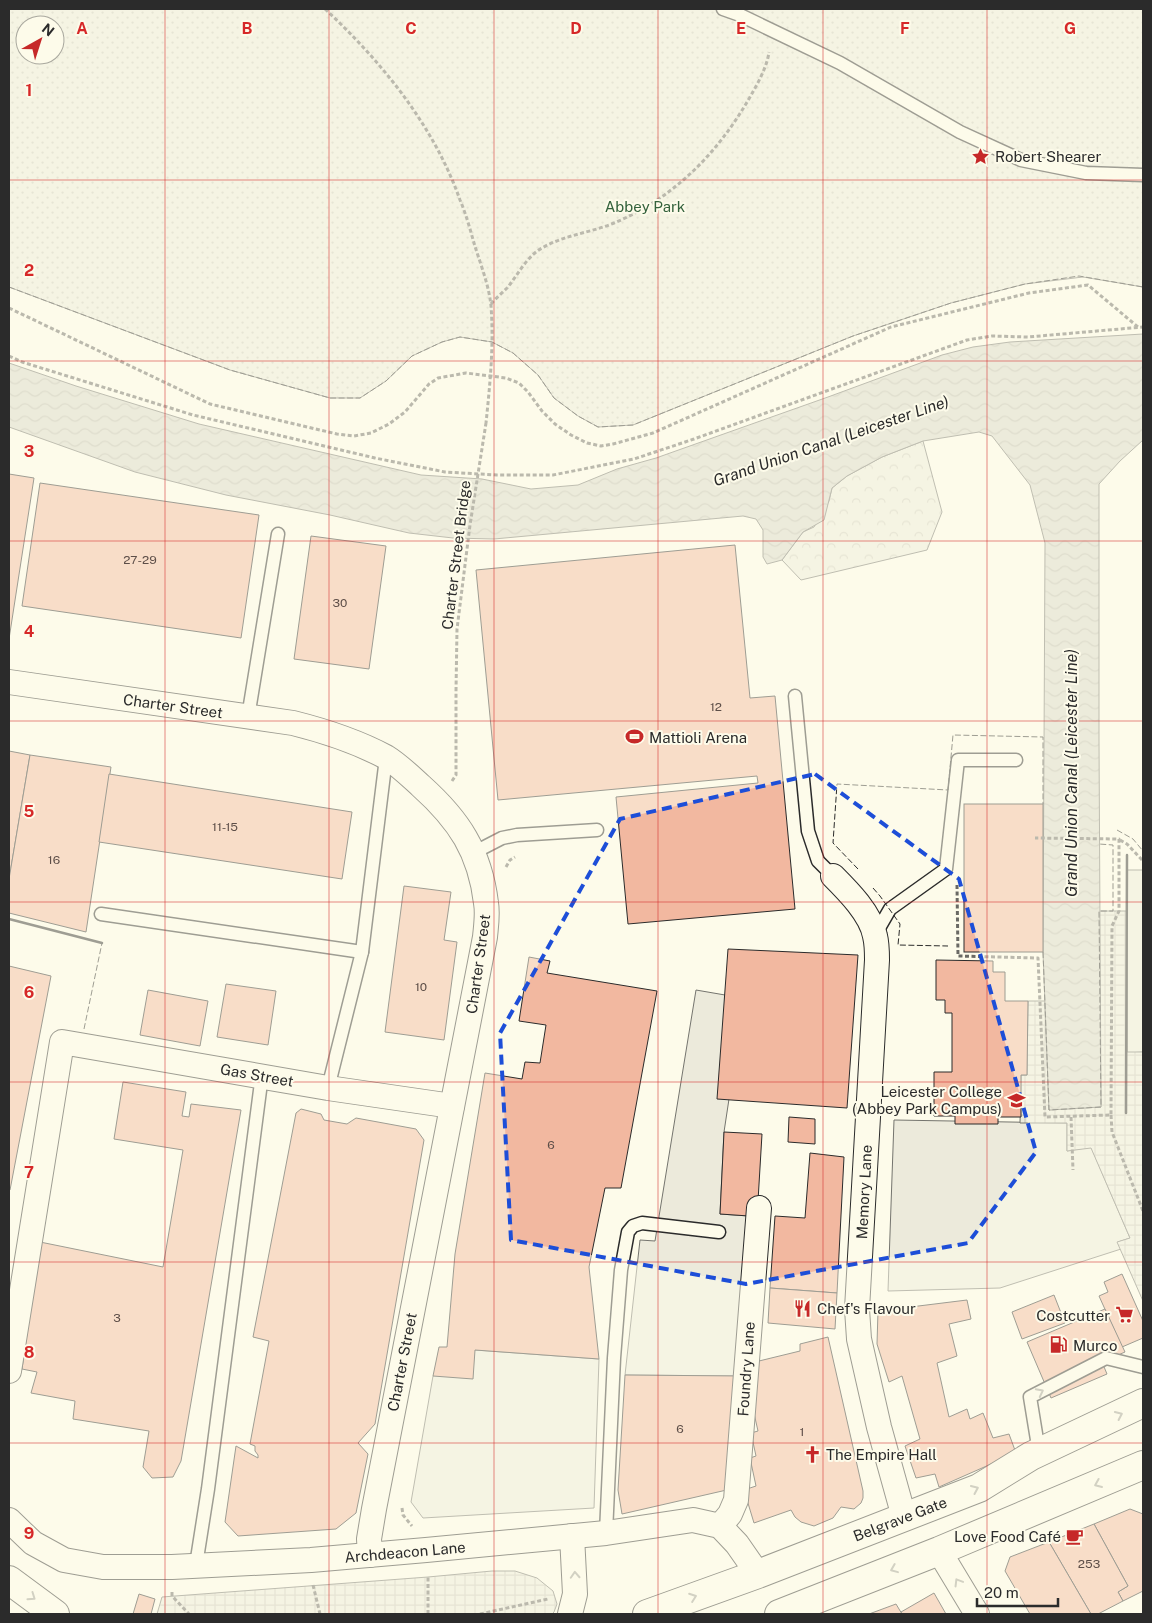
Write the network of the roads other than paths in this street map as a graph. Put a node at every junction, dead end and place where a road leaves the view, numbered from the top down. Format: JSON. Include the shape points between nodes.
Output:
{"nodes":[{"id":1,"x":723,"y":9,"type":"edge"},
{"id":2,"x":1143,"y":175,"type":"edge"},
{"id":3,"x":278,"y":534,"type":"dead end"},
{"id":4,"x":9,"y":682,"type":"edge"},
{"id":5,"x":795,"y":696,"type":"dead end"},
{"id":6,"x":248,"y":717,"type":"junction"},
{"id":7,"x":386,"y":758,"type":"junction"},
{"id":8,"x":1016,"y":760,"type":"dead end"},
{"id":9,"x":597,"y":830,"type":"dead end"},
{"id":10,"x":474,"y":853,"type":"junction"},
{"id":11,"x":833,"y":876,"type":"joint"},
{"id":12,"x":101,"y":914,"type":"dead end"},
{"id":13,"x":875,"y":934,"type":"junction"},
{"id":14,"x":362,"y":952,"type":"junction"},
{"id":15,"x":262,"y":1075,"type":"junction"},
{"id":16,"x":328,"y":1088,"type":"junction"},
{"id":17,"x":452,"y":1106,"type":"junction"},
{"id":18,"x":759,"y":1208,"type":"dead end"},
{"id":19,"x":719,"y":1232,"type":"dead end"},
{"id":20,"x":1143,"y":1367,"type":"edge"},
{"id":21,"x":9,"y":1371,"type":"edge"},
{"id":22,"x":1143,"y":1403,"type":"edge"},
{"id":23,"x":1039,"y":1452,"type":"junction"},
{"id":24,"x":1143,"y":1465,"type":"edge"},
{"id":25,"x":904,"y":1517,"type":"junction"},
{"id":26,"x":9,"y":1520,"type":"edge"},
{"id":27,"x":720,"y":1526,"type":"junction"},
{"id":28,"x":606,"y":1533,"type":"junction"},
{"id":29,"x":572,"y":1536,"type":"junction"},
{"id":30,"x":940,"y":1551,"type":"junction"},
{"id":31,"x":370,"y":1555,"type":"junction"},
{"id":32,"x":196,"y":1565,"type":"junction"},
{"id":33,"x":758,"y":1574,"type":"junction"},
{"id":34,"x":9,"y":1580,"type":"edge"},
{"id":35,"x":563,"y":1606,"type":"edge"},
{"id":36,"x":791,"y":1612,"type":"edge"},
{"id":37,"x":55,"y":1614,"type":"edge"},
{"id":38,"x":647,"y":1614,"type":"edge"},
{"id":39,"x":977,"y":1614,"type":"edge"}],
"edges":[{"from":1,"to":2,"type":"lane","via":[[840,63],[960,132],[1020,160],[1086,173]]},
{"from":3,"to":6,"type":"lane"},
{"from":4,"to":6,"type":"street","name":"Charter Street"},
{"from":5,"to":11,"type":"lane","via":[[808,831],[818,860]]},
{"from":6,"to":7,"type":"street","name":"Charter Street","via":[[330,732]]},
{"from":7,"to":10,"type":"street","name":"Charter Street","via":[[438,801],[458,824]]},
{"from":7,"to":14,"type":"lane"},
{"from":8,"to":13,"type":"lane","via":[[958,760],[946,869],[890,909]]},
{"from":9,"to":10,"type":"lane","via":[[517,835],[502,838]]},
{"from":10,"to":17,"type":"street","name":"Charter Street","via":[[486,905],[485,937]]},
{"from":11,"to":13,"type":"street","name":"Memory Lane","via":[[852,895]]},
{"from":12,"to":14,"type":"lane"},
{"from":13,"to":25,"type":"street","name":"Memory Lane","via":[[877,960],[857,1316],[879,1427]]},
{"from":14,"to":16,"type":"lane"},
{"from":15,"to":16,"type":"street","name":"Gas Street"},
{"from":15,"to":21,"type":"street","name":"Gas Street","via":[[62,1042]]},
{"from":15,"to":32,"type":"lane"},
{"from":16,"to":17,"type":"street","name":"Gas Street"},
{"from":17,"to":31,"type":"street","name":"Charter Street","via":[[374,1509]]},
{"from":18,"to":27,"type":"street","name":"Foundry Lane","via":[[736,1500]]},
{"from":19,"to":28,"type":"lane","via":[[642,1222],[628,1232],[621,1270],[614,1358]]},
{"from":23,"to":20,"type":"lane","one_way":true,"via":[[1030,1397],[1106,1358]]},
{"from":23,"to":22,"type":"main road","name":"Belgrave Gate","one_way":true},
{"from":25,"to":23,"type":"main road","name":"Belgrave Gate","one_way":true,"via":[[979,1488]]},
{"from":24,"to":30,"type":"main road","one_way":true},
{"from":25,"to":33,"type":"main road","name":"Belgrave Gate"},
{"from":26,"to":32,"type":"street","name":"Archdeacon Lane","via":[[32,1543],[64,1560],[103,1567]]},
{"from":27,"to":28,"type":"street","name":"Archdeacon Lane","via":[[693,1520]]},
{"from":27,"to":33,"type":"street"},
{"from":28,"to":29,"type":"street","name":"Archdeacon Lane"},
{"from":29,"to":31,"type":"street","name":"Archdeacon Lane"},
{"from":35,"to":29,"type":"street","one_way":true,"via":[[576,1594]]},
{"from":30,"to":36,"type":"main road","one_way":true},
{"from":39,"to":30,"type":"street","one_way":true},
{"from":31,"to":32,"type":"street","name":"Archdeacon Lane"},
{"from":38,"to":33,"type":"main road","name":"Belgrave Gate","one_way":true},
{"from":34,"to":37,"type":"main road","one_way":true}]}
